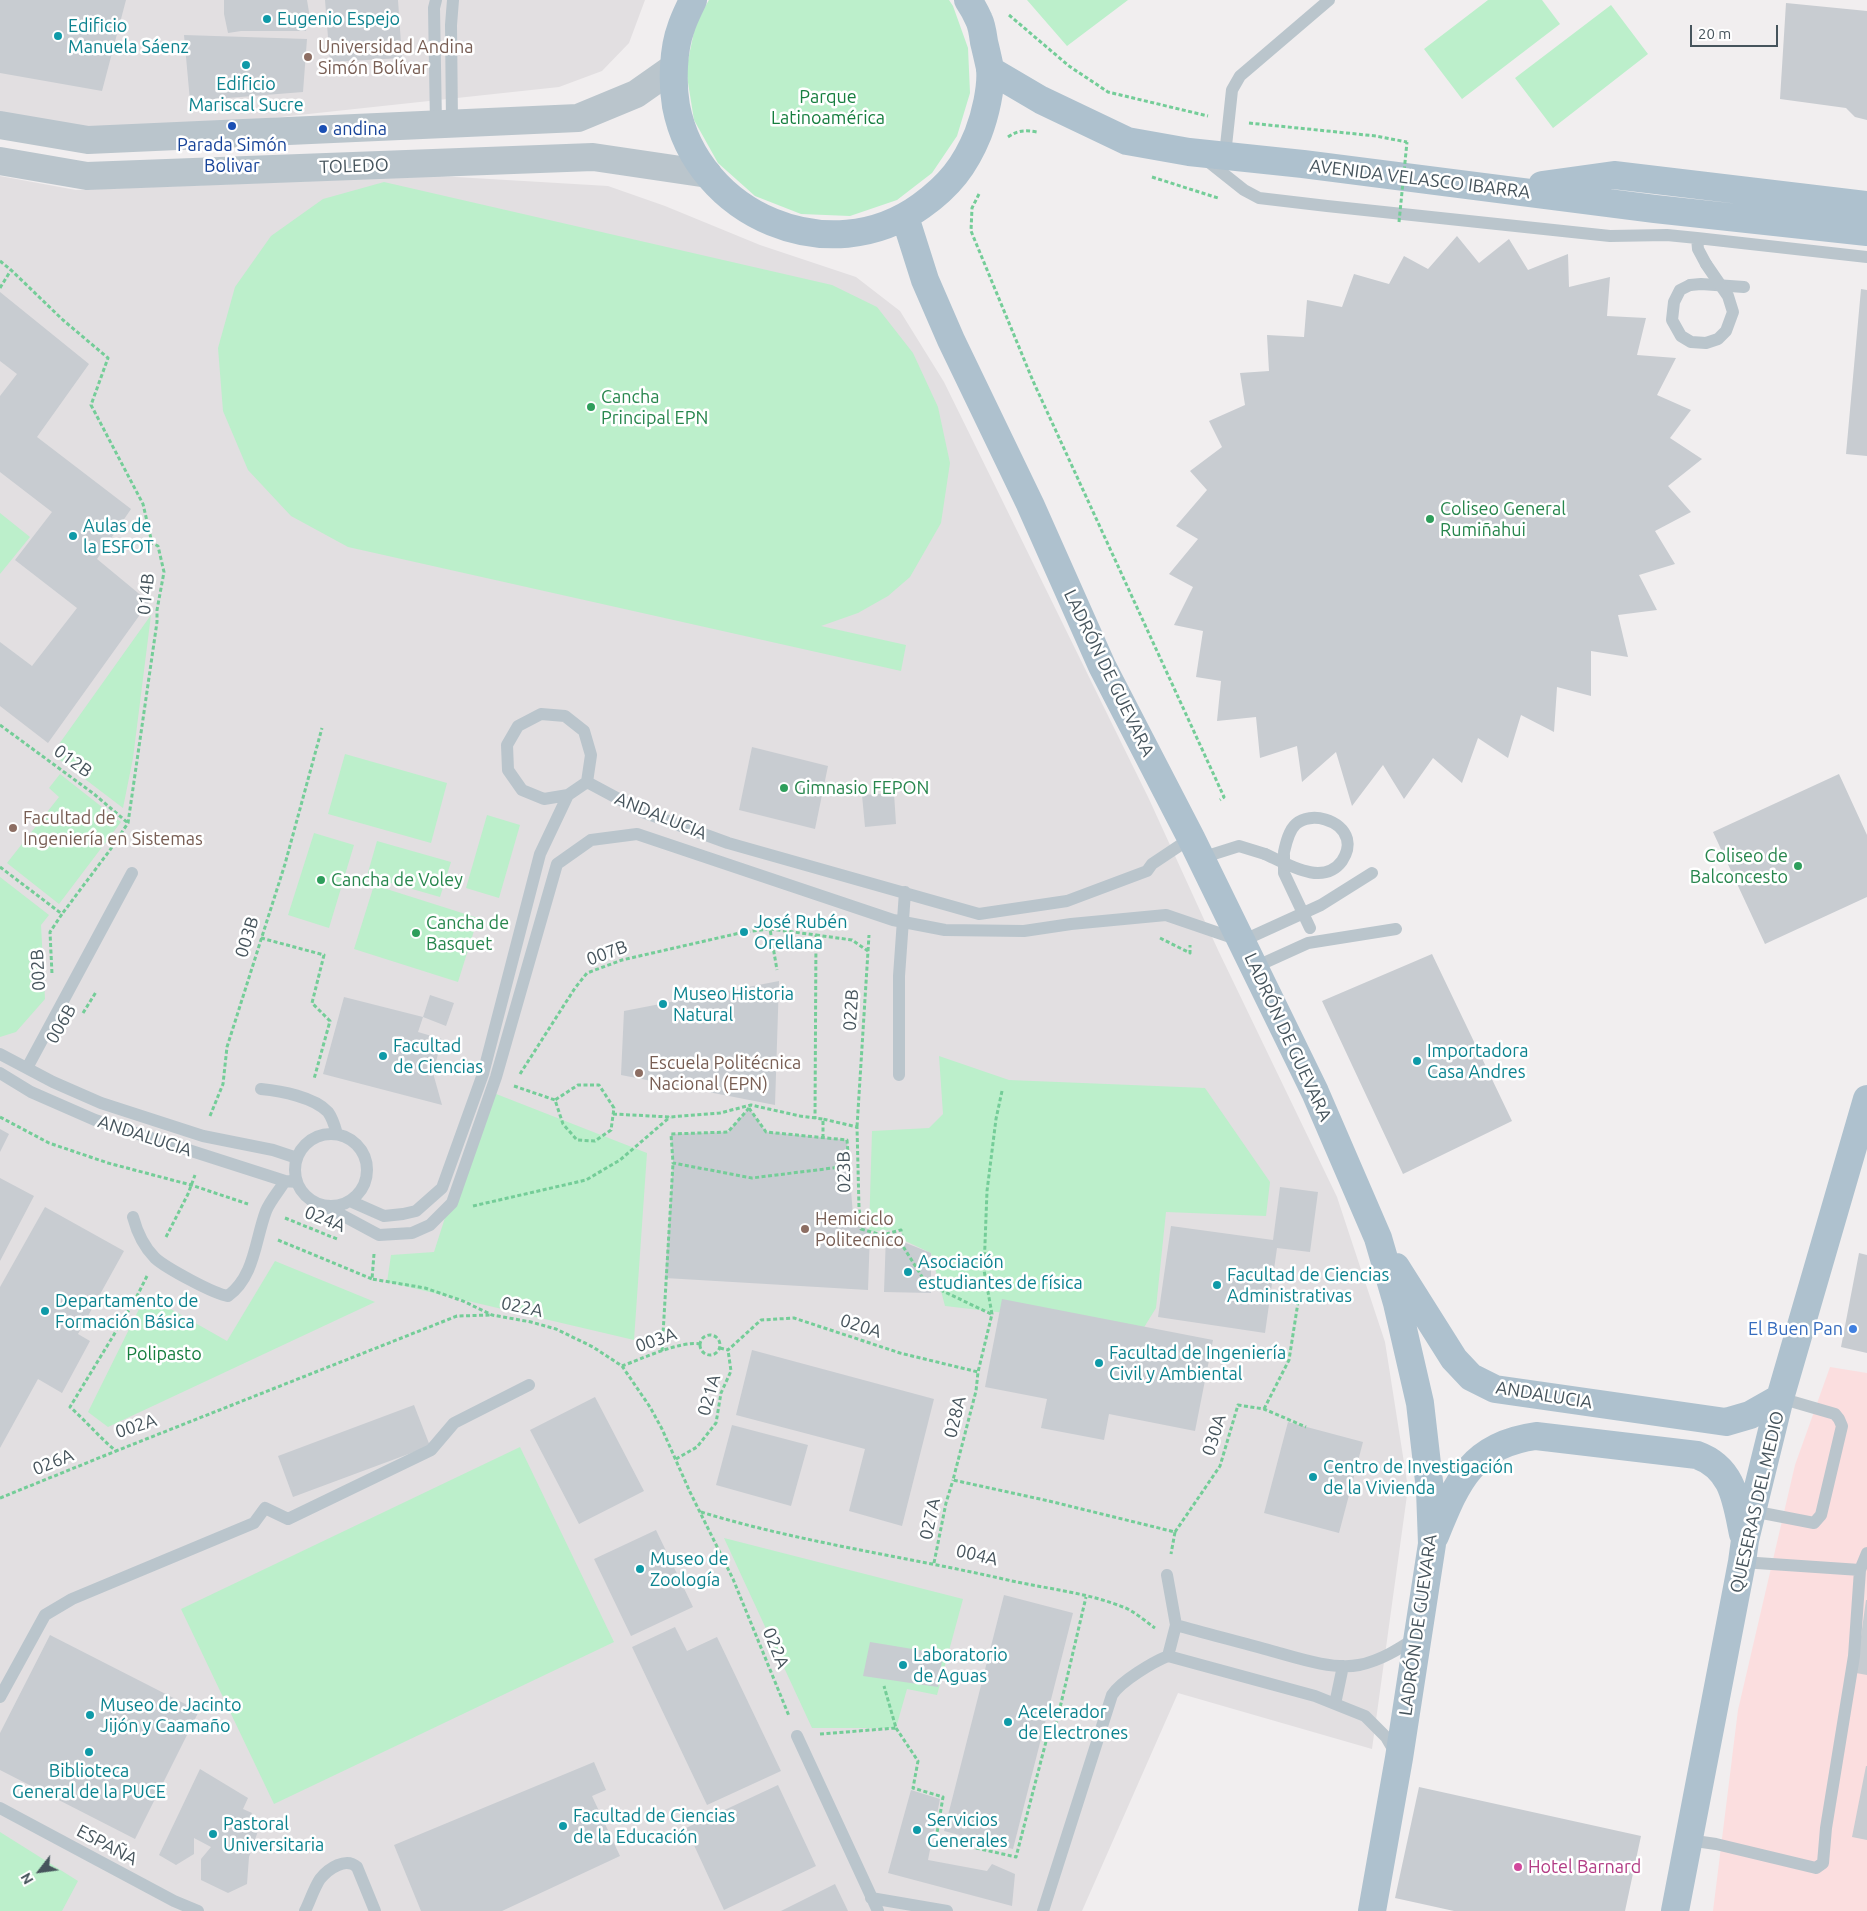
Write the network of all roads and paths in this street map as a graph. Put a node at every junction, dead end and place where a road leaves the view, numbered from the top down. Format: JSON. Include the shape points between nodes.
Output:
{"nodes":[{"id":1,"x":436,"y":0,"type":"edge"},
{"id":2,"x":453,"y":0,"type":"edge"},
{"id":3,"x":693,"y":0,"type":"edge"},
{"id":4,"x":968,"y":0,"type":"edge"},
{"id":5,"x":1329,"y":0,"type":"edge"},
{"id":6,"x":1008,"y":14,"type":"dead end"},
{"id":7,"x":673,"y":68,"type":"junction"},
{"id":8,"x":990,"y":70,"type":"junction"},
{"id":9,"x":1228,"y":121,"type":"junction"},
{"id":10,"x":444,"y":124,"type":"junction"},
{"id":11,"x":0,"y":126,"type":"edge"},
{"id":12,"x":1041,"y":133,"type":"dead end"},
{"id":13,"x":1006,"y":139,"type":"dead end"},
{"id":14,"x":1198,"y":153,"type":"junction"},
{"id":15,"x":1225,"y":155,"type":"junction"},
{"id":16,"x":0,"y":161,"type":"edge"},
{"id":17,"x":708,"y":174,"type":"junction"},
{"id":18,"x":1150,"y":176,"type":"dead end"},
{"id":19,"x":981,"y":190,"type":"dead end"},
{"id":20,"x":1506,"y":190,"type":"junction"},
{"id":21,"x":1222,"y":200,"type":"dead end"},
{"id":22,"x":1867,"y":205,"type":"edge"},
{"id":23,"x":905,"y":218,"type":"junction"},
{"id":24,"x":1399,"y":222,"type":"dead end"},
{"id":25,"x":1867,"y":232,"type":"edge"},
{"id":26,"x":1697,"y":238,"type":"junction"},
{"id":27,"x":1867,"y":257,"type":"edge"},
{"id":28,"x":0,"y":261,"type":"edge"},
{"id":29,"x":11,"y":270,"type":"junction"},
{"id":30,"x":1744,"y":287,"type":"dead end"},
{"id":31,"x":0,"y":288,"type":"edge"},
{"id":32,"x":0,"y":725,"type":"edge"},
{"id":33,"x":322,"y":728,"type":"dead end"},
{"id":34,"x":587,"y":782,"type":"junction"},
{"id":35,"x":568,"y":795,"type":"junction"},
{"id":36,"x":1220,"y":800,"type":"dead end"},
{"id":37,"x":128,"y":823,"type":"junction"},
{"id":38,"x":1196,"y":848,"type":"junction"},
{"id":39,"x":0,"y":867,"type":"edge"},
{"id":40,"x":1372,"y":872,"type":"dead end"},
{"id":41,"x":132,"y":873,"type":"dead end"},
{"id":42,"x":905,"y":892,"type":"junction"},
{"id":43,"x":62,"y":914,"type":"junction"},
{"id":44,"x":1304,"y":914,"type":"junction"},
{"id":45,"x":903,"y":922,"type":"junction"},
{"id":46,"x":1310,"y":928,"type":"dead end"},
{"id":47,"x":770,"y":929,"type":"junction"},
{"id":48,"x":1396,"y":929,"type":"dead end"},
{"id":49,"x":816,"y":935,"type":"junction"},
{"id":50,"x":261,"y":938,"type":"junction"},
{"id":51,"x":1242,"y":941,"type":"junction"},
{"id":52,"x":1255,"y":967,"type":"junction"},
{"id":53,"x":777,"y":970,"type":"dead end"},
{"id":54,"x":52,"y":980,"type":"dead end"},
{"id":55,"x":96,"y":992,"type":"dead end"},
{"id":56,"x":79,"y":1021,"type":"dead end"},
{"id":57,"x":0,"y":1054,"type":"edge"},
{"id":58,"x":27,"y":1068,"type":"junction"},
{"id":59,"x":0,"y":1073,"type":"edge"},
{"id":60,"x":899,"y":1075,"type":"dead end"},
{"id":61,"x":261,"y":1089,"type":"dead end"},
{"id":62,"x":1002,"y":1091,"type":"dead end"},
{"id":63,"x":1867,"y":1099,"type":"edge"},
{"id":64,"x":554,"y":1100,"type":"junction"},
{"id":65,"x":315,"y":1104,"type":"junction"},
{"id":66,"x":613,"y":1114,"type":"junction"},
{"id":67,"x":0,"y":1117,"type":"edge"},
{"id":68,"x":670,"y":1117,"type":"junction"},
{"id":69,"x":815,"y":1118,"type":"junction"},
{"id":70,"x":823,"y":1119,"type":"junction"},
{"id":71,"x":857,"y":1127,"type":"junction"},
{"id":72,"x":337,"y":1134,"type":"junction"},
{"id":73,"x":203,"y":1136,"type":"junction"},
{"id":74,"x":823,"y":1138,"type":"junction"},
{"id":75,"x":201,"y":1154,"type":"junction"},
{"id":76,"x":297,"y":1158,"type":"junction"},
{"id":77,"x":673,"y":1163,"type":"junction"},
{"id":78,"x":291,"y":1182,"type":"junction"},
{"id":79,"x":191,"y":1184,"type":"junction"},
{"id":80,"x":350,"y":1201,"type":"junction"},
{"id":81,"x":325,"y":1206,"type":"junction"},
{"id":82,"x":471,"y":1206,"type":"dead end"},
{"id":83,"x":266,"y":1210,"type":"junction"},
{"id":84,"x":133,"y":1217,"type":"dead end"},
{"id":85,"x":1378,"y":1238,"type":"junction"},
{"id":86,"x":345,"y":1242,"type":"dead end"},
{"id":87,"x":367,"y":1251,"type":"dead end"},
{"id":88,"x":374,"y":1254,"type":"junction"},
{"id":89,"x":382,"y":1255,"type":"dead end"},
{"id":90,"x":156,"y":1258,"type":"junction"},
{"id":91,"x":1282,"y":1294,"type":"dead end"},
{"id":92,"x":992,"y":1314,"type":"junction"},
{"id":93,"x":492,"y":1315,"type":"junction"},
{"id":94,"x":700,"y":1344,"type":"junction"},
{"id":95,"x":720,"y":1348,"type":"junction"},
{"id":96,"x":662,"y":1350,"type":"junction"},
{"id":97,"x":728,"y":1350,"type":"junction"},
{"id":98,"x":622,"y":1366,"type":"junction"},
{"id":99,"x":978,"y":1372,"type":"junction"},
{"id":100,"x":529,"y":1385,"type":"dead end"},
{"id":101,"x":1780,"y":1398,"type":"junction"},
{"id":102,"x":1264,"y":1409,"type":"junction"},
{"id":103,"x":1306,"y":1427,"type":"dead end"},
{"id":104,"x":116,"y":1451,"type":"junction"},
{"id":105,"x":676,"y":1459,"type":"junction"},
{"id":106,"x":953,"y":1480,"type":"junction"},
{"id":107,"x":0,"y":1498,"type":"edge"},
{"id":108,"x":1752,"y":1511,"type":"junction"},
{"id":109,"x":700,"y":1512,"type":"junction"},
{"id":110,"x":1175,"y":1532,"type":"junction"},
{"id":111,"x":1432,"y":1544,"type":"junction"},
{"id":112,"x":1744,"y":1551,"type":"junction"},
{"id":113,"x":1865,"y":1561,"type":"edge"},
{"id":114,"x":934,"y":1563,"type":"junction"},
{"id":115,"x":1167,"y":1575,"type":"joint"},
{"id":116,"x":1086,"y":1597,"type":"junction"},
{"id":117,"x":1176,"y":1625,"type":"junction"},
{"id":118,"x":1419,"y":1635,"type":"junction"},
{"id":119,"x":1172,"y":1640,"type":"junction"},
{"id":120,"x":1168,"y":1656,"type":"junction"},
{"id":121,"x":1343,"y":1666,"type":"junction"},
{"id":122,"x":884,"y":1686,"type":"dead end"},
{"id":123,"x":0,"y":1697,"type":"edge"},
{"id":124,"x":1335,"y":1704,"type":"junction"},
{"id":125,"x":896,"y":1728,"type":"junction"},
{"id":126,"x":797,"y":1736,"type":"junction"},
{"id":127,"x":1399,"y":1758,"type":"junction"},
{"id":128,"x":0,"y":1808,"type":"edge"},
{"id":129,"x":1688,"y":1840,"type":"junction"},
{"id":130,"x":871,"y":1898,"type":"junction"},
{"id":131,"x":198,"y":1911,"type":"edge"},
{"id":132,"x":305,"y":1911,"type":"edge"},
{"id":133,"x":375,"y":1911,"type":"edge"},
{"id":134,"x":878,"y":1911,"type":"edge"},
{"id":135,"x":947,"y":1911,"type":"edge"},
{"id":136,"x":1043,"y":1911,"type":"edge"},
{"id":137,"x":1372,"y":1911,"type":"edge"},
{"id":138,"x":1675,"y":1911,"type":"edge"}],
"edges":[{"from":1,"to":10,"type":"lane"},
{"from":2,"to":10,"type":"lane"},
{"from":3,"to":7,"type":"main road","via":[[680,29]]},
{"from":4,"to":8,"type":"main road","via":[[980,20]]},
{"from":5,"to":9,"type":"lane","via":[[1240,76],[1232,90]]},
{"from":6,"to":9,"type":"path","via":[[1069,66],[1108,92]]},
{"from":7,"to":10,"type":"street","via":[[636,94],[578,118]]},
{"from":7,"to":17,"type":"main road","via":[[676,106],[688,142]]},
{"from":8,"to":14,"type":"main road","name":"AVENIDA VELASCO IBARRA","via":[[1041,100],[1127,141]]},
{"from":8,"to":23,"type":"main road","via":[[986,115],[969,156],[942,192]]},
{"from":9,"to":15,"type":"lane"},
{"from":9,"to":24,"type":"path","bridge":true,"via":[[1407,142]]},
{"from":10,"to":11,"type":"street","via":[[88,140]]},
{"from":12,"to":13,"type":"path","via":[[1025,130]]},
{"from":14,"to":15,"type":"main road","name":"AVENIDA VELASCO IBARRA"},
{"from":14,"to":26,"type":"lane","via":[[1259,198],[1610,236]]},
{"from":15,"to":20,"type":"main road","name":"AVENIDA VELASCO IBARRA"},
{"from":16,"to":17,"type":"street","name":"TOLEDO","via":[[87,176],[593,156]]},
{"from":17,"to":23,"type":"main road","via":[[739,205],[778,225],[820,235],[864,232]]},
{"from":18,"to":21,"type":"path"},
{"from":19,"to":36,"type":"path","via":[[972,208],[970,231],[1034,381],[1224,797]]},
{"from":20,"to":22,"type":"main road","via":[[1614,175]]},
{"from":20,"to":25,"type":"main road","name":"AVENIDA VELASCO IBARRA"},
{"from":23,"to":38,"type":"main road","name":"LADRÓN DE GUEVARA","via":[[924,280],[951,340],[1030,504],[1102,666]]},
{"from":26,"to":27,"type":"lane"},
{"from":26,"to":30,"type":"lane","bridge":true,"via":[[1698,249],[1706,264],[1728,296],[1733,312],[1726,331],[1718,339],[1706,343],[1692,342],[1681,336],[1672,320],[1674,302],[1680,290],[1701,284]]},
{"from":28,"to":29,"type":"path","name":"014B"},
{"from":29,"to":31,"type":"path"},
{"from":29,"to":37,"type":"path","name":"014B","via":[[108,358],[91,405],[143,504],[152,543],[158,546],[164,572]]},
{"from":32,"to":37,"type":"path","name":"012B"},
{"from":33,"to":50,"type":"path","name":"003B"},
{"from":34,"to":35,"type":"lane"},
{"from":34,"to":35,"type":"lane","via":[[592,754],[584,732],[578,726],[565,716],[541,714],[518,726],[507,745],[508,770],[522,790],[544,799]]},
{"from":34,"to":42,"type":"lane","name":"ANDALUCIA","via":[[643,812],[728,842]]},
{"from":35,"to":80,"type":"lane","via":[[540,854],[483,1074],[442,1188],[416,1211],[403,1214],[384,1216]]},
{"from":37,"to":43,"type":"path","name":"014B"},
{"from":38,"to":42,"type":"lane","name":"ANDALUCIA","via":[[1152,864],[1147,871],[1067,901],[979,914]]},
{"from":38,"to":44,"type":"lane","name":"ANDALUCIA","bridge":true,"via":[[1239,846],[1265,854],[1295,868],[1319,874],[1337,867],[1346,854],[1347,839],[1329,819],[1309,818],[1295,824],[1286,840],[1284,852],[1284,872]]},
{"from":38,"to":51,"type":"main road","name":"LADRÓN DE GUEVARA"},
{"from":39,"to":43,"type":"path"},
{"from":40,"to":44,"type":"lane"},
{"from":41,"to":58,"type":"lane"},
{"from":42,"to":45,"type":"lane"},
{"from":43,"to":54,"type":"path","name":"002B","via":[[50,932]]},
{"from":44,"to":46,"type":"lane"},
{"from":44,"to":51,"type":"lane"},
{"from":45,"to":51,"type":"lane","name":"ANDALUCIA","via":[[945,930],[1024,931],[1166,914]]},
{"from":45,"to":60,"type":"lane","via":[[899,976]]},
{"from":45,"to":81,"type":"lane","name":"ANDALUCIA","via":[[638,834],[590,840],[557,864],[496,1077],[452,1203],[430,1225],[412,1233],[379,1235]]},
{"from":47,"to":49,"type":"path"},
{"from":47,"to":53,"type":"path"},
{"from":47,"to":64,"type":"path","name":"007B","via":[[622,960],[587,973],[513,1085]]},
{"from":48,"to":52,"type":"lane","via":[[1308,943]]},
{"from":49,"to":69,"type":"path"},
{"from":49,"to":71,"type":"path","name":"022B","via":[[852,940],[868,951]]},
{"from":50,"to":65,"type":"path","via":[[324,955],[312,1003],[330,1021],[314,1077]]},
{"from":50,"to":73,"type":"path","name":"003B","via":[[227,1047],[224,1084]]},
{"from":51,"to":52,"type":"main road","name":"LADRÓN DE GUEVARA"},
{"from":52,"to":85,"type":"main road","name":"LADRÓN DE GUEVARA","via":[[1315,1092]]},
{"from":55,"to":56,"type":"path","name":"006B"},
{"from":57,"to":58,"type":"lane","name":"ANDALUCIA"},
{"from":58,"to":73,"type":"lane","name":"ANDALUCIA","via":[[101,1103]]},
{"from":59,"to":75,"type":"lane","name":"ANDALUCIA","via":[[32,1092],[95,1120]]},
{"from":61,"to":65,"type":"lane","via":[[282,1091]]},
{"from":62,"to":92,"type":"path","name":"028A","via":[[987,1191],[984,1270]]},
{"from":63,"to":101,"type":"main road","name":"QUESERAS DEL MEDIO"},
{"from":64,"to":66,"type":"path","via":[[578,1085],[599,1085],[614,1108]]},
{"from":64,"to":66,"type":"path","via":[[563,1124],[577,1140],[595,1141],[611,1130]]},
{"from":65,"to":72,"type":"lane","via":[[332,1119]]},
{"from":66,"to":68,"type":"path","name":"023B"},
{"from":67,"to":79,"type":"path","via":[[49,1143],[108,1163]]},
{"from":68,"to":69,"type":"path","name":"023B","via":[[720,1113],[751,1105]]},
{"from":68,"to":82,"type":"path","via":[[620,1160],[586,1180]]},
{"from":69,"to":70,"type":"path","name":"023B"},
{"from":70,"to":71,"type":"path","name":"023B"},
{"from":70,"to":74,"type":"path","name":"023B"},
{"from":71,"to":92,"type":"path","name":"023B","via":[[861,1229],[882,1235],[901,1230],[904,1248],[926,1283]]},
{"from":72,"to":76,"type":"lane","via":[[324,1134],[312,1139]]},
{"from":72,"to":80,"type":"lane","via":[[349,1139],[365,1157],[365,1182]]},
{"from":73,"to":76,"type":"lane","name":"ANDALUCIA"},
{"from":74,"to":77,"type":"path","via":[[766,1132],[749,1108],[728,1132],[671,1134]]},
{"from":74,"to":77,"type":"path","via":[[847,1140],[849,1166],[752,1178]]},
{"from":75,"to":78,"type":"lane","name":"ANDALUCIA"},
{"from":75,"to":79,"type":"path","name":"002A"},
{"from":76,"to":78,"type":"lane"},
{"from":77,"to":96,"type":"path"},
{"from":78,"to":81,"type":"lane","via":[[313,1201]]},
{"from":78,"to":83,"type":"lane"},
{"from":79,"to":90,"type":"path","name":"002A"},
{"from":80,"to":81,"type":"lane","via":[[338,1206]]},
{"from":83,"to":86,"type":"path","name":"024A"},
{"from":83,"to":90,"type":"lane","via":[[254,1258],[235,1291],[228,1296],[204,1287]]},
{"from":84,"to":90,"type":"lane","via":[[143,1241]]},
{"from":85,"to":101,"type":"main road","name":"ANDALUCIA","via":[[1454,1359],[1471,1377],[1487,1386],[1503,1391],[1726,1422],[1750,1415]]},
{"from":85,"to":111,"type":"main road","name":"LADRÓN DE GUEVARA","via":[[1420,1402],[1430,1490]]},
{"from":87,"to":88,"type":"path"},
{"from":88,"to":89,"type":"path"},
{"from":88,"to":93,"type":"path","name":"022A","via":[[372,1279],[425,1288]]},
{"from":90,"to":104,"type":"path","name":"002A","via":[[135,1300],[70,1406]]},
{"from":91,"to":102,"type":"path","via":[[1299,1296],[1289,1360]]},
{"from":92,"to":99,"type":"path","name":"028A"},
{"from":93,"to":98,"type":"path","name":"022A","via":[[556,1329]]},
{"from":93,"to":104,"type":"path","name":"002A","via":[[457,1316]]},
{"from":94,"to":95,"type":"path","via":[[702,1352],[710,1355],[715,1355]]},
{"from":94,"to":95,"type":"path","via":[[704,1336],[712,1335],[719,1340]]},
{"from":94,"to":96,"type":"path","name":"003A","via":[[693,1342]]},
{"from":95,"to":97,"type":"path"},
{"from":96,"to":98,"type":"path","name":"003A"},
{"from":97,"to":99,"type":"path","name":"020A","via":[[761,1320],[794,1318],[900,1353]]},
{"from":97,"to":105,"type":"path","name":"021A","via":[[731,1371],[721,1393],[716,1424],[697,1448]]},
{"from":98,"to":105,"type":"path","name":"022A","via":[[650,1407]]},
{"from":99,"to":106,"type":"path","name":"028A"},
{"from":100,"to":123,"type":"lane","via":[[454,1424],[431,1450],[288,1519],[264,1508],[254,1523],[72,1599],[45,1615]]},
{"from":101,"to":108,"type":"main road","name":"QUESERAS DEL MEDIO"},
{"from":101,"to":108,"type":"lane","via":[[1835,1414],[1840,1419],[1842,1426],[1821,1515],[1814,1523]]},
{"from":102,"to":103,"type":"path","name":"030A"},
{"from":102,"to":110,"type":"path","name":"030A","via":[[1238,1405],[1220,1466]]},
{"from":104,"to":107,"type":"path","name":"026A"},
{"from":105,"to":109,"type":"path","name":"022A"},
{"from":106,"to":110,"type":"path"},
{"from":106,"to":114,"type":"path","name":"027A"},
{"from":108,"to":112,"type":"main road","name":"QUESERAS DEL MEDIO"},
{"from":109,"to":114,"type":"path","name":"004A","via":[[818,1542]]},
{"from":109,"to":126,"type":"path","name":"022A","via":[[733,1579]]},
{"from":110,"to":115,"type":"path"},
{"from":111,"to":112,"type":"main road","via":[[1451,1498],[1476,1461],[1498,1446],[1536,1436],[1705,1458],[1720,1468],[1736,1498]]},
{"from":111,"to":118,"type":"main road","name":"LADRÓN DE GUEVARA"},
{"from":112,"to":113,"type":"lane"},
{"from":112,"to":129,"type":"main road","name":"QUESERAS DEL MEDIO"},
{"from":113,"to":129,"type":"lane","via":[[1823,1863],[1816,1868]]},
{"from":114,"to":116,"type":"path","name":"004A"},
{"from":115,"to":117,"type":"lane"},
{"from":116,"to":119,"type":"path","name":"004A","via":[[1124,1607]]},
{"from":116,"to":125,"type":"path","via":[[1055,1730],[1049,1730],[1016,1857],[936,1839],[943,1797],[913,1788],[918,1761]]},
{"from":117,"to":119,"type":"lane"},
{"from":117,"to":121,"type":"lane","via":[[1306,1660]]},
{"from":118,"to":121,"type":"lane","via":[[1372,1662]]},
{"from":118,"to":127,"type":"main road","name":"LADRÓN DE GUEVARA"},
{"from":119,"to":120,"type":"lane"},
{"from":120,"to":124,"type":"lane"},
{"from":120,"to":136,"type":"lane","via":[[1150,1663],[1112,1695]]},
{"from":121,"to":124,"type":"lane"},
{"from":122,"to":125,"type":"path"},
{"from":124,"to":127,"type":"lane","via":[[1365,1716],[1386,1737]]},
{"from":125,"to":126,"type":"path"},
{"from":126,"to":130,"type":"lane"},
{"from":127,"to":137,"type":"main road","name":"LADRÓN DE GUEVARA"},
{"from":128,"to":131,"type":"lane","name":"ESPAÑA"},
{"from":129,"to":138,"type":"main road","name":"QUESERAS DEL MEDIO"},
{"from":130,"to":134,"type":"lane"},
{"from":130,"to":135,"type":"lane"},
{"from":132,"to":133,"type":"lane","via":[[321,1878],[336,1865],[347,1862],[357,1867]]}]}
